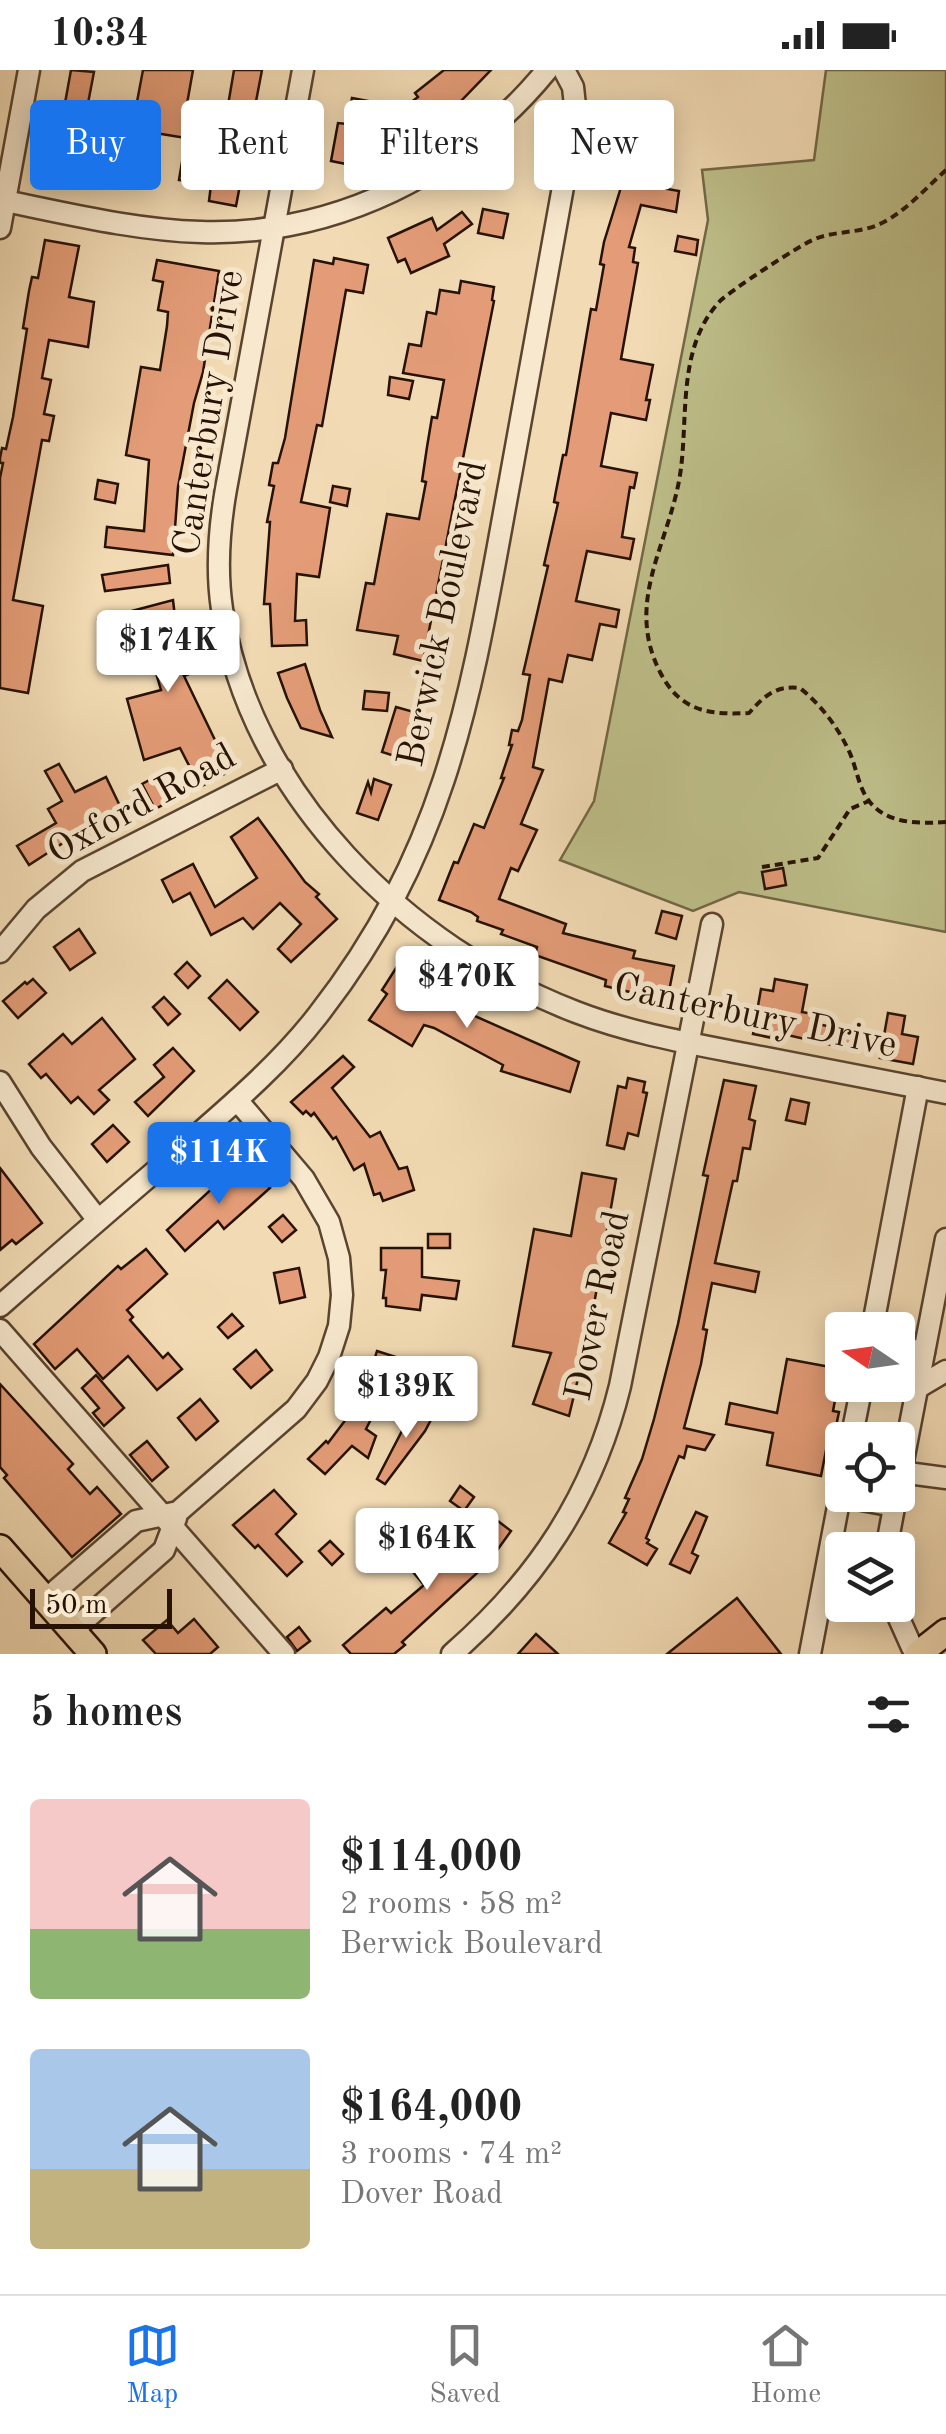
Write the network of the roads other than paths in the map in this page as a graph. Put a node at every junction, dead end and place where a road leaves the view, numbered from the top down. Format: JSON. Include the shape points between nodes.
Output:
{"nodes":[{"id":1,"x":29,"y":70,"type":"edge"},
{"id":2,"x":303,"y":70,"type":"edge"},
{"id":3,"x":547,"y":70,"type":"edge"},
{"id":4,"x":564,"y":70,"type":"edge"},
{"id":5,"x":5,"y":201,"type":"junction"},
{"id":6,"x":275,"y":227,"type":"junction"},
{"id":7,"x":0,"y":228,"type":"edge"},
{"id":8,"x":282,"y":769,"type":"junction"},
{"id":9,"x":394,"y":902,"type":"junction"},
{"id":10,"x":712,"y":924,"type":"dead end"},
{"id":11,"x":0,"y":952,"type":"edge"},
{"id":12,"x":688,"y":1043,"type":"junction"},
{"id":13,"x":0,"y":1082,"type":"edge"},
{"id":14,"x":918,"y":1087,"type":"junction"},
{"id":15,"x":946,"y":1093,"type":"edge"},
{"id":16,"x":237,"y":1100,"type":"junction"},
{"id":17,"x":98,"y":1220,"type":"junction"},
{"id":18,"x":946,"y":1239,"type":"edge"},
{"id":19,"x":0,"y":1306,"type":"edge"},
{"id":20,"x":875,"y":1312,"type":"edge"},
{"id":21,"x":0,"y":1330,"type":"edge"},
{"id":22,"x":915,"y":1350,"type":"edge"},
{"id":23,"x":924,"y":1352,"type":"junction"},
{"id":24,"x":946,"y":1372,"type":"edge"},
{"id":25,"x":917,"y":1388,"type":"junction"},
{"id":26,"x":910,"y":1422,"type":"edge"},
{"id":27,"x":946,"y":1478,"type":"edge"},
{"id":28,"x":915,"y":1486,"type":"edge"},
{"id":29,"x":837,"y":1512,"type":"edge"},
{"id":30,"x":171,"y":1518,"type":"junction"},
{"id":31,"x":0,"y":1548,"type":"edge"},
{"id":32,"x":45,"y":1600,"type":"junction"},
{"id":33,"x":906,"y":1622,"type":"edge"},
{"id":34,"x":72,"y":1630,"type":"junction"},
{"id":35,"x":927,"y":1648,"type":"edge"},
{"id":36,"x":92,"y":1654,"type":"edge"},
{"id":37,"x":284,"y":1654,"type":"edge"},
{"id":38,"x":452,"y":1654,"type":"edge"},
{"id":39,"x":810,"y":1654,"type":"edge"}],
"edges":[{"from":1,"to":5,"type":"street"},
{"from":2,"to":6,"type":"street","name":"Canterbury Drive"},
{"from":3,"to":6,"type":"street","via":[[490,128],[423,176],[360,206]]},
{"from":4,"to":9,"type":"street","name":"Berwick Boulevard","via":[[576,115],[473,679],[432,819]]},
{"from":5,"to":6,"type":"street","via":[[174,230]]},
{"from":5,"to":7,"type":"street"},
{"from":6,"to":8,"type":"street","name":"Canterbury Drive","via":[[218,552],[232,655]]},
{"from":8,"to":9,"type":"street","name":"Canterbury Drive","via":[[334,840]]},
{"from":8,"to":11,"type":"street","name":"Oxford Road","via":[[82,871],[36,908]]},
{"from":9,"to":12,"type":"street","name":"Canterbury Drive","via":[[441,941],[522,990],[605,1022]]},
{"from":9,"to":16,"type":"street","name":"Berwick Boulevard","via":[[319,1014]]},
{"from":10,"to":12,"type":"street","name":"Dover Road"},
{"from":12,"to":14,"type":"street","name":"Canterbury Drive"},
{"from":12,"to":38,"type":"street","name":"Dover Road","via":[[603,1445],[542,1560]]},
{"from":13,"to":17,"type":"street"},
{"from":14,"to":15,"type":"street","name":"Canterbury Drive"},
{"from":14,"to":20,"type":"street"},
{"from":16,"to":17,"type":"street","name":"Berwick Boulevard"},
{"from":16,"to":30,"type":"street","via":[[322,1207],[340,1258],[341,1310],[329,1357],[307,1396]]},
{"from":17,"to":19,"type":"street","name":"Berwick Boulevard"},
{"from":18,"to":23,"type":"street"},
{"from":21,"to":30,"type":"street"},
{"from":22,"to":23,"type":"street"},
{"from":23,"to":25,"type":"street"},
{"from":24,"to":25,"type":"street"},
{"from":25,"to":26,"type":"street"},
{"from":27,"to":28,"type":"street"},
{"from":29,"to":39,"type":"street"},
{"from":30,"to":32,"type":"street","via":[[136,1521]]},
{"from":30,"to":34,"type":"street","via":[[164,1550]]},
{"from":30,"to":37,"type":"street"},
{"from":31,"to":32,"type":"main road"},
{"from":32,"to":34,"type":"main road"},
{"from":33,"to":35,"type":"street"},
{"from":34,"to":36,"type":"main road"}]}
